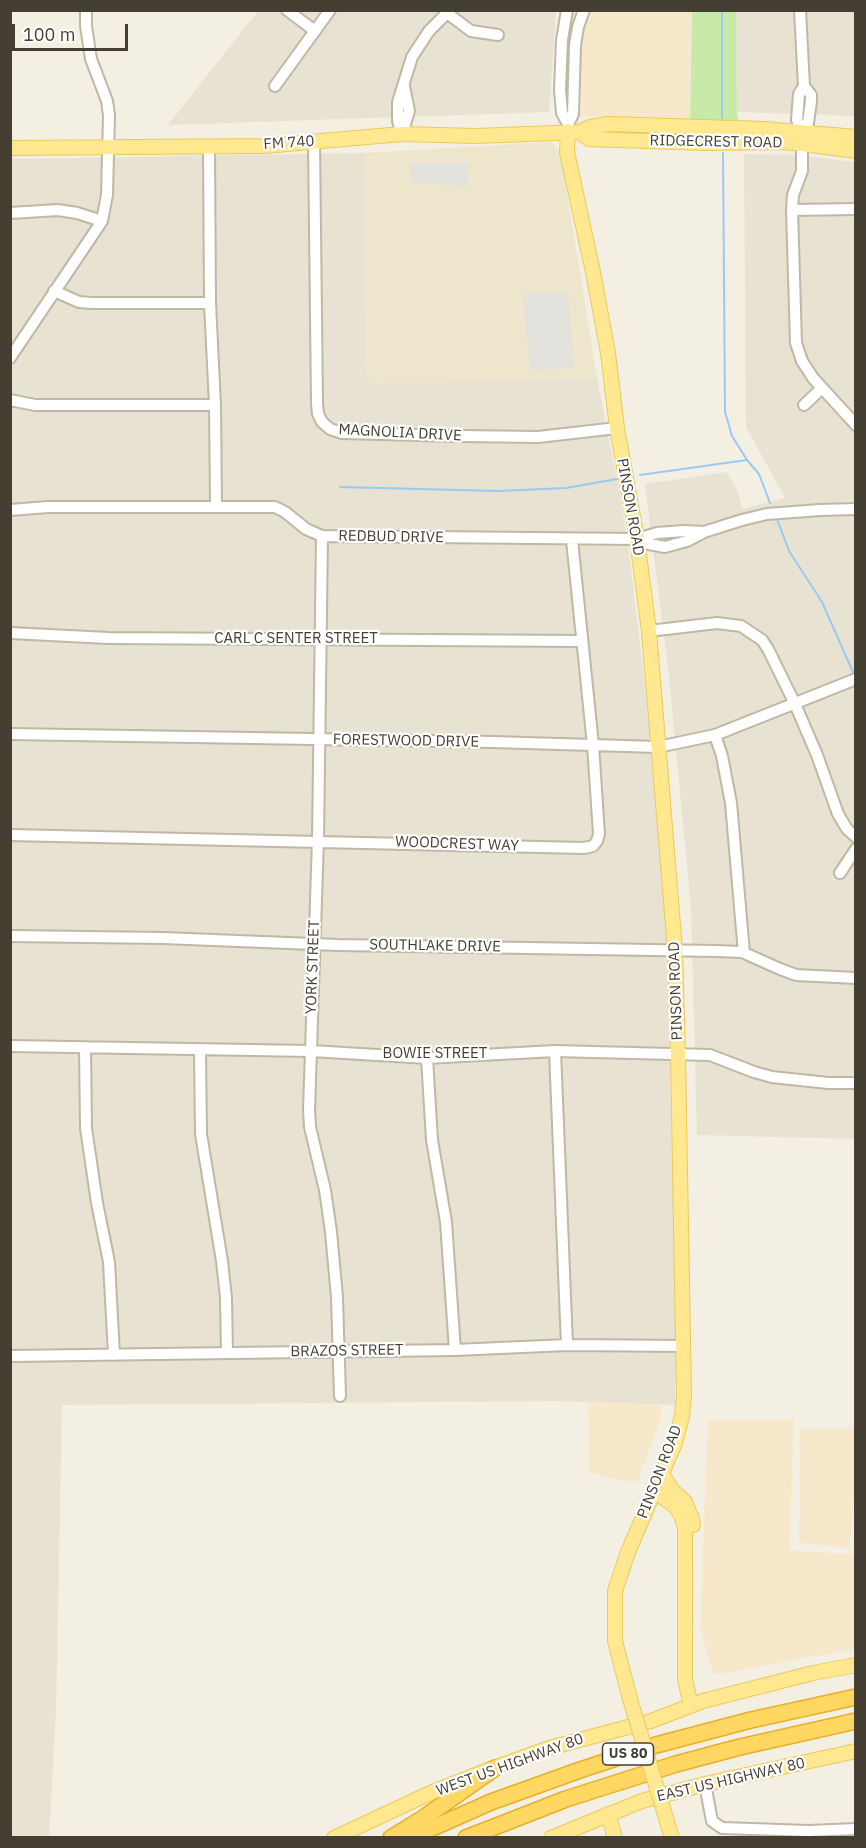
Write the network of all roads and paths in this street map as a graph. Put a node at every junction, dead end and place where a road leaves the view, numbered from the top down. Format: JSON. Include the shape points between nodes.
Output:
{"nodes":[{"id":1,"x":86,"y":10,"type":"edge"},
{"id":2,"x":287,"y":10,"type":"edge"},
{"id":3,"x":330,"y":10,"type":"edge"},
{"id":4,"x":567,"y":10,"type":"edge"},
{"id":5,"x":800,"y":10,"type":"edge"},
{"id":6,"x":583,"y":11,"type":"edge"},
{"id":7,"x":448,"y":12,"type":"edge"},
{"id":8,"x":315,"y":31,"type":"junction"},
{"id":9,"x":498,"y":35,"type":"dead end"},
{"id":10,"x":275,"y":86,"type":"dead end"},
{"id":11,"x":572,"y":129,"type":"junction"},
{"id":12,"x":402,"y":134,"type":"junction"},
{"id":13,"x":802,"y":137,"type":"junction"},
{"id":14,"x":855,"y":137,"type":"edge"},
{"id":15,"x":314,"y":141,"type":"junction"},
{"id":16,"x":109,"y":147,"type":"junction"},
{"id":17,"x":209,"y":147,"type":"junction"},
{"id":18,"x":10,"y":148,"type":"edge"},
{"id":19,"x":855,"y":151,"type":"edge"},
{"id":20,"x":855,"y":209,"type":"edge"},
{"id":21,"x":792,"y":210,"type":"junction"},
{"id":22,"x":10,"y":213,"type":"edge"},
{"id":23,"x":102,"y":220,"type":"junction"},
{"id":24,"x":54,"y":291,"type":"junction"},
{"id":25,"x":210,"y":303,"type":"junction"},
{"id":26,"x":10,"y":357,"type":"edge"},
{"id":27,"x":822,"y":388,"type":"junction"},
{"id":28,"x":10,"y":400,"type":"edge"},
{"id":29,"x":215,"y":405,"type":"junction"},
{"id":30,"x":804,"y":405,"type":"dead end"},
{"id":31,"x":855,"y":425,"type":"edge"},
{"id":32,"x":617,"y":428,"type":"junction"},
{"id":33,"x":216,"y":506,"type":"junction"},
{"id":34,"x":855,"y":509,"type":"edge"},
{"id":35,"x":10,"y":510,"type":"edge"},
{"id":36,"x":322,"y":536,"type":"junction"},
{"id":37,"x":637,"y":539,"type":"junction"},
{"id":38,"x":572,"y":540,"type":"junction"},
{"id":39,"x":649,"y":631,"type":"junction"},
{"id":40,"x":10,"y":633,"type":"edge"},
{"id":41,"x":321,"y":638,"type":"junction"},
{"id":42,"x":581,"y":640,"type":"junction"},
{"id":43,"x":855,"y":679,"type":"edge"},
{"id":44,"x":795,"y":704,"type":"junction"},
{"id":45,"x":10,"y":734,"type":"edge"},
{"id":46,"x":715,"y":735,"type":"junction"},
{"id":47,"x":318,"y":740,"type":"junction"},
{"id":48,"x":593,"y":745,"type":"junction"},
{"id":49,"x":658,"y":747,"type":"junction"},
{"id":50,"x":10,"y":835,"type":"edge"},
{"id":51,"x":855,"y":837,"type":"edge"},
{"id":52,"x":318,"y":840,"type":"junction"},
{"id":53,"x":855,"y":849,"type":"edge"},
{"id":54,"x":840,"y":873,"type":"dead end"},
{"id":55,"x":10,"y":936,"type":"edge"},
{"id":56,"x":314,"y":943,"type":"junction"},
{"id":57,"x":675,"y":950,"type":"junction"},
{"id":58,"x":744,"y":953,"type":"junction"},
{"id":59,"x":855,"y":978,"type":"edge"},
{"id":60,"x":10,"y":1046,"type":"edge"},
{"id":61,"x":85,"y":1047,"type":"junction"},
{"id":62,"x":200,"y":1050,"type":"junction"},
{"id":63,"x":311,"y":1051,"type":"junction"},
{"id":64,"x":555,"y":1051,"type":"junction"},
{"id":65,"x":678,"y":1055,"type":"junction"},
{"id":66,"x":427,"y":1058,"type":"junction"},
{"id":67,"x":855,"y":1083,"type":"edge"},
{"id":68,"x":567,"y":1345,"type":"junction"},
{"id":69,"x":684,"y":1346,"type":"junction"},
{"id":70,"x":455,"y":1350,"type":"junction"},
{"id":71,"x":340,"y":1352,"type":"junction"},
{"id":72,"x":227,"y":1353,"type":"junction"},
{"id":73,"x":114,"y":1355,"type":"junction"},
{"id":74,"x":10,"y":1356,"type":"edge"},
{"id":75,"x":340,"y":1396,"type":"dead end"},
{"id":76,"x":662,"y":1474,"type":"junction"},
{"id":77,"x":655,"y":1492,"type":"junction"},
{"id":78,"x":686,"y":1583,"type":"junction"},
{"id":79,"x":855,"y":1665,"type":"edge"},
{"id":80,"x":855,"y":1697,"type":"edge"},
{"id":81,"x":691,"y":1706,"type":"junction"},
{"id":82,"x":855,"y":1721,"type":"edge"},
{"id":83,"x":855,"y":1751,"type":"edge"},
{"id":84,"x":495,"y":1768,"type":"junction"},
{"id":85,"x":705,"y":1784,"type":"junction"},
{"id":86,"x":608,"y":1814,"type":"junction"},
{"id":87,"x":855,"y":1829,"type":"edge"},
{"id":88,"x":334,"y":1838,"type":"edge"},
{"id":89,"x":391,"y":1838,"type":"edge"},
{"id":90,"x":410,"y":1838,"type":"edge"},
{"id":91,"x":466,"y":1838,"type":"edge"},
{"id":92,"x":551,"y":1838,"type":"edge"},
{"id":93,"x":615,"y":1838,"type":"edge"},
{"id":94,"x":672,"y":1838,"type":"edge"}],
"edges":[{"from":1,"to":16,"type":"street","via":[[91,59],[107,101]]},
{"from":2,"to":8,"type":"street"},
{"from":3,"to":8,"type":"street"},
{"from":4,"to":11,"type":"street","via":[[560,90],[562,113]]},
{"from":5,"to":13,"type":"street","via":[[804,86],[798,94],[797,120]]},
{"from":6,"to":11,"type":"street","via":[[575,45]]},
{"from":7,"to":9,"type":"street","via":[[471,31]]},
{"from":7,"to":12,"type":"street","via":[[412,57],[397,113]]},
{"from":8,"to":10,"type":"street"},
{"from":11,"to":12,"type":"main road","name":"FM 740","number":"FM 740","via":[[476,136]]},
{"from":11,"to":13,"type":"main road","name":"RIDGECREST ROAD","via":[[639,125]]},
{"from":11,"to":13,"type":"main road","name":"RIDGECREST ROAD","via":[[589,139],[605,140]]},
{"from":11,"to":32,"type":"main road","name":"PINSON ROAD","via":[[567,152],[603,321]]},
{"from":12,"to":15,"type":"main road","name":"FM 740","number":"FM 740"},
{"from":13,"to":14,"type":"main road","name":"RIDGECREST ROAD"},
{"from":13,"to":19,"type":"main road","name":"RIDGECREST ROAD"},
{"from":13,"to":21,"type":"street","via":[[802,171]]},
{"from":15,"to":17,"type":"main road","name":"FM 740","number":"FM 740"},
{"from":15,"to":32,"type":"street","name":"MAGNOLIA DRIVE","via":[[317,403],[322,422],[342,433],[472,436],[538,437]]},
{"from":16,"to":17,"type":"main road","name":"FM 740","number":"FM 740"},
{"from":16,"to":18,"type":"main road","name":"FM 740","number":"FM 740"},
{"from":16,"to":23,"type":"street"},
{"from":17,"to":25,"type":"street"},
{"from":20,"to":21,"type":"street"},
{"from":21,"to":27,"type":"street","via":[[796,343],[802,361]]},
{"from":22,"to":23,"type":"street","via":[[58,210]]},
{"from":23,"to":24,"type":"street"},
{"from":24,"to":25,"type":"street","via":[[79,302]]},
{"from":24,"to":26,"type":"street"},
{"from":25,"to":29,"type":"street"},
{"from":27,"to":30,"type":"street"},
{"from":27,"to":31,"type":"street"},
{"from":28,"to":29,"type":"street","via":[[35,405]]},
{"from":29,"to":33,"type":"street"},
{"from":32,"to":37,"type":"main road","name":"PINSON ROAD"},
{"from":33,"to":35,"type":"street","name":"REDBUD DRIVE"},
{"from":33,"to":36,"type":"street","name":"REDBUD DRIVE","via":[[275,507]]},
{"from":34,"to":37,"type":"street","name":"REDBUD DRIVE","via":[[768,514],[704,532],[684,531]]},
{"from":36,"to":38,"type":"street","name":"REDBUD DRIVE"},
{"from":36,"to":41,"type":"street","name":"YORK STREET"},
{"from":37,"to":38,"type":"street","name":"REDBUD DRIVE"},
{"from":37,"to":39,"type":"main road","name":"PINSON ROAD"},
{"from":38,"to":42,"type":"street","name":"WOODCREST WAY"},
{"from":39,"to":44,"type":"street","via":[[717,623],[741,626],[762,640]]},
{"from":39,"to":49,"type":"main road","name":"PINSON ROAD"},
{"from":40,"to":41,"type":"street","name":"CARL C SENTER STREET","via":[[108,638]]},
{"from":41,"to":42,"type":"street","name":"CARL C SENTER STREET"},
{"from":41,"to":47,"type":"street","name":"YORK STREET"},
{"from":42,"to":48,"type":"street","name":"WOODCREST WAY"},
{"from":43,"to":44,"type":"street","name":"FORESTWOOD DRIVE"},
{"from":44,"to":46,"type":"street","name":"FORESTWOOD DRIVE"},
{"from":44,"to":51,"type":"street","via":[[838,814]]},
{"from":45,"to":47,"type":"street","name":"FORESTWOOD DRIVE"},
{"from":46,"to":49,"type":"street","name":"FORESTWOOD DRIVE"},
{"from":46,"to":58,"type":"street","via":[[731,803]]},
{"from":47,"to":48,"type":"street","name":"FORESTWOOD DRIVE"},
{"from":47,"to":52,"type":"street","name":"YORK STREET"},
{"from":48,"to":49,"type":"street","name":"FORESTWOOD DRIVE"},
{"from":48,"to":52,"type":"street","name":"WOODCREST WAY","via":[[599,834],[593,846]]},
{"from":49,"to":57,"type":"main road","name":"PINSON ROAD"},
{"from":50,"to":52,"type":"street","name":"WOODCREST WAY"},
{"from":52,"to":56,"type":"street","name":"YORK STREET"},
{"from":53,"to":54,"type":"street"},
{"from":55,"to":56,"type":"street","name":"SOUTHLAKE DRIVE"},
{"from":56,"to":57,"type":"street","name":"SOUTHLAKE DRIVE"},
{"from":56,"to":63,"type":"street","name":"YORK STREET"},
{"from":57,"to":58,"type":"street","name":"SOUTHLAKE DRIVE"},
{"from":57,"to":65,"type":"main road","name":"PINSON ROAD"},
{"from":58,"to":59,"type":"street","name":"SOUTHLAKE DRIVE","via":[[796,975]]},
{"from":60,"to":61,"type":"street","name":"BOWIE STREET"},
{"from":61,"to":62,"type":"street","name":"BOWIE STREET"},
{"from":61,"to":73,"type":"street","via":[[86,1128],[109,1262]]},
{"from":62,"to":63,"type":"street","name":"BOWIE STREET"},
{"from":62,"to":72,"type":"street","via":[[201,1134],[222,1261]]},
{"from":63,"to":66,"type":"street","name":"BOWIE STREET"},
{"from":63,"to":71,"type":"street","name":"YORK STREET","via":[[310,1127],[331,1232]]},
{"from":64,"to":65,"type":"street","name":"BOWIE STREET"},
{"from":64,"to":66,"type":"street","name":"BOWIE STREET"},
{"from":64,"to":68,"type":"street"},
{"from":65,"to":67,"type":"street","name":"BOWIE STREET","via":[[710,1055],[772,1077]]},
{"from":65,"to":69,"type":"main road","name":"PINSON ROAD"},
{"from":66,"to":70,"type":"street","via":[[432,1140],[447,1222]]},
{"from":68,"to":69,"type":"street","name":"BRAZOS STREET"},
{"from":68,"to":70,"type":"street","name":"BRAZOS STREET"},
{"from":69,"to":76,"type":"main road","name":"PINSON ROAD","via":[[682,1416]]},
{"from":70,"to":71,"type":"street","name":"BRAZOS STREET"},
{"from":71,"to":72,"type":"street","name":"BRAZOS STREET"},
{"from":71,"to":75,"type":"street","name":"YORK STREET"},
{"from":72,"to":73,"type":"street","name":"BRAZOS STREET"},
{"from":73,"to":74,"type":"street","name":"BRAZOS STREET"},
{"from":76,"to":77,"type":"main road","name":"PINSON ROAD"},
{"from":76,"to":78,"type":"main road","via":[[685,1502],[692,1519],[693,1556]]},
{"from":77,"to":78,"type":"main road","via":[[675,1506],[683,1521]]},
{"from":77,"to":94,"type":"main road","name":"PINSON ROAD","bridge":true,"via":[[615,1592],[615,1641]]},
{"from":78,"to":81,"type":"main road","via":[[685,1679]]},
{"from":79,"to":81,"type":"main road"},
{"from":80,"to":90,"type":"highway","number":"US 80","via":[[645,1749],[501,1798]]},
{"from":81,"to":84,"type":"main road","name":"WEST US HIGHWAY 80"},
{"from":82,"to":91,"type":"highway","number":"US 80","via":[[676,1764],[566,1799]]},
{"from":83,"to":85,"type":"main road","name":"EAST US HIGHWAY 80"},
{"from":84,"to":88,"type":"main road","name":"WEST US HIGHWAY 80","via":[[409,1802]]},
{"from":84,"to":89,"type":"highway"},
{"from":85,"to":86,"type":"main road","name":"EAST US HIGHWAY 80"},
{"from":85,"to":87,"type":"street","via":[[712,1821],[722,1828]]},
{"from":86,"to":92,"type":"main road"},
{"from":86,"to":93,"type":"main road"}]}
